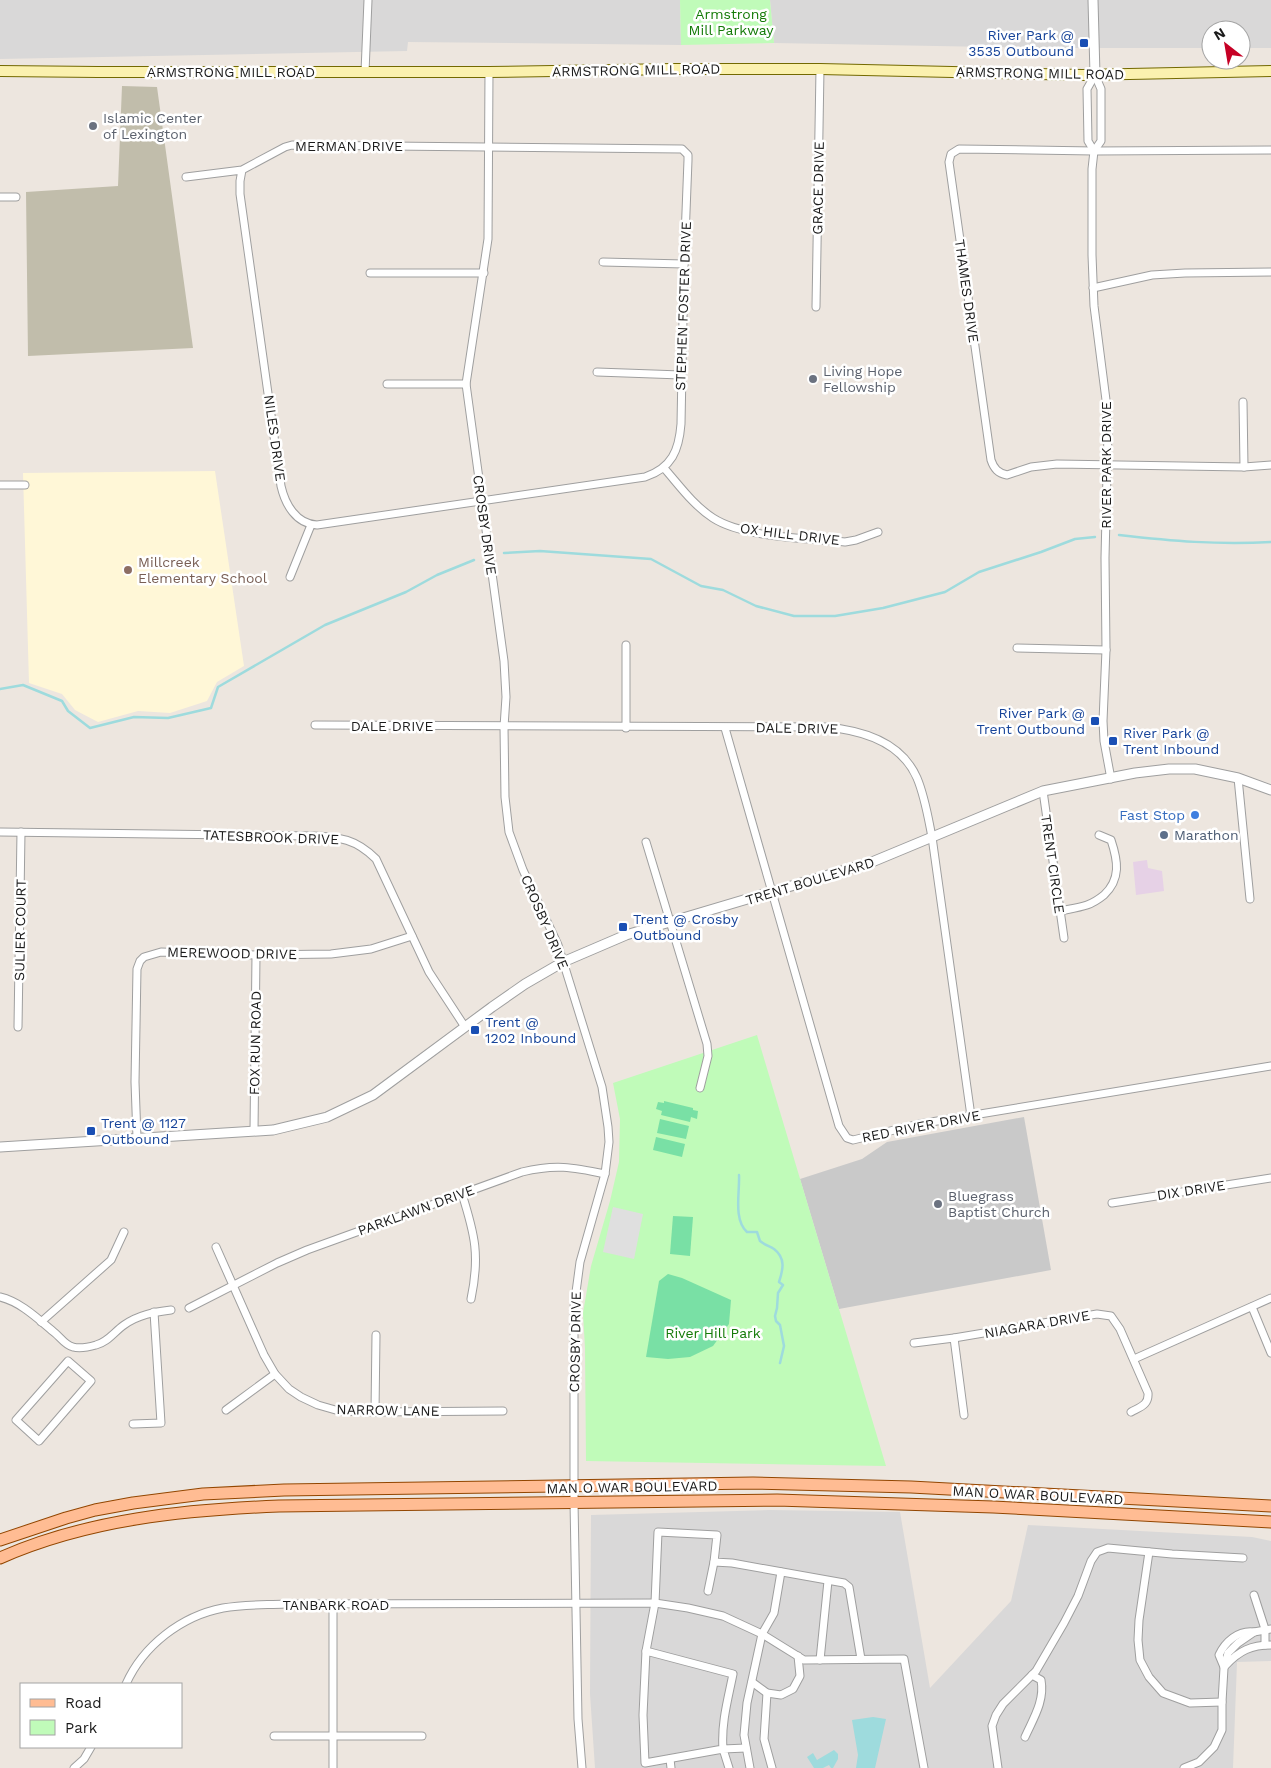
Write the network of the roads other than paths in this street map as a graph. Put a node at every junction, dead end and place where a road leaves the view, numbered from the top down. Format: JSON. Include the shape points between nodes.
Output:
{"nodes":[{"id":1,"x":368,"y":0,"type":"edge"},
{"id":2,"x":1093,"y":0,"type":"edge"},
{"id":3,"x":820,"y":69,"type":"junction"},
{"id":4,"x":1271,"y":70,"type":"edge"},
{"id":5,"x":0,"y":71,"type":"edge"},
{"id":6,"x":365,"y":72,"type":"junction"},
{"id":7,"x":489,"y":72,"type":"junction"},
{"id":8,"x":1095,"y":75,"type":"junction"},
{"id":9,"x":489,"y":146,"type":"junction"},
{"id":10,"x":1271,"y":150,"type":"edge"},
{"id":11,"x":1094,"y":151,"type":"junction"},
{"id":12,"x":242,"y":170,"type":"junction"},
{"id":13,"x":186,"y":177,"type":"dead end"},
{"id":14,"x":0,"y":197,"type":"edge"},
{"id":15,"x":16,"y":197,"type":"dead end"},
{"id":16,"x":603,"y":262,"type":"dead end"},
{"id":17,"x":684,"y":264,"type":"junction"},
{"id":18,"x":1271,"y":272,"type":"edge"},
{"id":19,"x":370,"y":273,"type":"dead end"},
{"id":20,"x":484,"y":273,"type":"junction"},
{"id":21,"x":1093,"y":288,"type":"junction"},
{"id":22,"x":816,"y":307,"type":"dead end"},
{"id":23,"x":597,"y":372,"type":"dead end"},
{"id":24,"x":681,"y":375,"type":"junction"},
{"id":25,"x":387,"y":384,"type":"dead end"},
{"id":26,"x":466,"y":384,"type":"junction"},
{"id":27,"x":1243,"y":402,"type":"dead end"},
{"id":28,"x":1108,"y":464,"type":"junction"},
{"id":29,"x":1271,"y":465,"type":"edge"},
{"id":30,"x":1244,"y":467,"type":"junction"},
{"id":31,"x":664,"y":468,"type":"junction"},
{"id":32,"x":0,"y":485,"type":"edge"},
{"id":33,"x":25,"y":485,"type":"dead end"},
{"id":34,"x":481,"y":502,"type":"junction"},
{"id":35,"x":311,"y":525,"type":"junction"},
{"id":36,"x":878,"y":532,"type":"dead end"},
{"id":37,"x":290,"y":577,"type":"dead end"},
{"id":38,"x":626,"y":645,"type":"dead end"},
{"id":39,"x":1017,"y":648,"type":"dead end"},
{"id":40,"x":1106,"y":650,"type":"junction"},
{"id":41,"x":315,"y":725,"type":"dead end"},
{"id":42,"x":504,"y":727,"type":"junction"},
{"id":43,"x":626,"y":728,"type":"junction"},
{"id":44,"x":725,"y":728,"type":"junction"},
{"id":45,"x":1111,"y":778,"type":"junction"},
{"id":46,"x":1238,"y":778,"type":"junction"},
{"id":47,"x":1271,"y":790,"type":"edge"},
{"id":48,"x":1043,"y":791,"type":"junction"},
{"id":49,"x":0,"y":832,"type":"edge"},
{"id":50,"x":21,"y":832,"type":"junction"},
{"id":51,"x":1098,"y":835,"type":"dead end"},
{"id":52,"x":932,"y":837,"type":"junction"},
{"id":53,"x":646,"y":842,"type":"dead end"},
{"id":54,"x":773,"y":892,"type":"junction"},
{"id":55,"x":1250,"y":899,"type":"dead end"},
{"id":56,"x":1060,"y":911,"type":"junction"},
{"id":57,"x":670,"y":923,"type":"junction"},
{"id":58,"x":412,"y":936,"type":"junction"},
{"id":59,"x":1064,"y":938,"type":"dead end"},
{"id":60,"x":256,"y":955,"type":"junction"},
{"id":61,"x":563,"y":962,"type":"junction"},
{"id":62,"x":18,"y":1027,"type":"dead end"},
{"id":63,"x":465,"y":1027,"type":"junction"},
{"id":64,"x":1271,"y":1066,"type":"edge"},
{"id":65,"x":700,"y":1088,"type":"dead end"},
{"id":66,"x":971,"y":1116,"type":"junction"},
{"id":67,"x":254,"y":1132,"type":"junction"},
{"id":68,"x":137,"y":1138,"type":"junction"},
{"id":69,"x":0,"y":1147,"type":"edge"},
{"id":70,"x":605,"y":1174,"type":"junction"},
{"id":71,"x":1271,"y":1178,"type":"edge"},
{"id":72,"x":462,"y":1194,"type":"junction"},
{"id":73,"x":1112,"y":1203,"type":"dead end"},
{"id":74,"x":124,"y":1232,"type":"dead end"},
{"id":75,"x":216,"y":1247,"type":"dead end"},
{"id":76,"x":234,"y":1285,"type":"junction"},
{"id":77,"x":0,"y":1297,"type":"edge"},
{"id":78,"x":1271,"y":1298,"type":"edge"},
{"id":79,"x":471,"y":1299,"type":"dead end"},
{"id":80,"x":1252,"y":1307,"type":"junction"},
{"id":81,"x":190,"y":1308,"type":"dead end"},
{"id":82,"x":171,"y":1310,"type":"dead end"},
{"id":83,"x":154,"y":1312,"type":"junction"},
{"id":84,"x":42,"y":1322,"type":"junction"},
{"id":85,"x":376,"y":1335,"type":"dead end"},
{"id":86,"x":954,"y":1338,"type":"junction"},
{"id":87,"x":914,"y":1343,"type":"dead end"},
{"id":88,"x":71,"y":1347,"type":"junction"},
{"id":89,"x":1271,"y":1353,"type":"edge"},
{"id":90,"x":1134,"y":1360,"type":"junction"},
{"id":91,"x":68,"y":1361,"type":"junction"},
{"id":92,"x":275,"y":1374,"type":"junction"},
{"id":93,"x":226,"y":1410,"type":"dead end"},
{"id":94,"x":503,"y":1411,"type":"dead end"},
{"id":95,"x":375,"y":1412,"type":"junction"},
{"id":96,"x":1131,"y":1412,"type":"dead end"},
{"id":97,"x":964,"y":1415,"type":"dead end"},
{"id":98,"x":133,"y":1424,"type":"dead end"},
{"id":99,"x":575,"y":1485,"type":"junction"},
{"id":100,"x":574,"y":1502,"type":"junction"},
{"id":101,"x":1271,"y":1506,"type":"edge"},
{"id":102,"x":1271,"y":1522,"type":"edge"},
{"id":103,"x":0,"y":1540,"type":"edge"},
{"id":104,"x":1149,"y":1552,"type":"junction"},
{"id":105,"x":0,"y":1558,"type":"edge"},
{"id":106,"x":1243,"y":1558,"type":"dead end"},
{"id":107,"x":714,"y":1562,"type":"junction"},
{"id":108,"x":781,"y":1572,"type":"junction"},
{"id":109,"x":828,"y":1581,"type":"junction"},
{"id":110,"x":708,"y":1591,"type":"dead end"},
{"id":111,"x":1254,"y":1595,"type":"dead end"},
{"id":112,"x":655,"y":1603,"type":"junction"},
{"id":113,"x":577,"y":1604,"type":"junction"},
{"id":114,"x":333,"y":1605,"type":"junction"},
{"id":115,"x":1268,"y":1629,"type":"edge"},
{"id":116,"x":762,"y":1634,"type":"junction"},
{"id":117,"x":1268,"y":1645,"type":"edge"},
{"id":118,"x":1233,"y":1647,"type":"junction"},
{"id":119,"x":646,"y":1651,"type":"junction"},
{"id":120,"x":798,"y":1656,"type":"junction"},
{"id":121,"x":861,"y":1659,"type":"junction"},
{"id":122,"x":820,"y":1660,"type":"junction"},
{"id":123,"x":1224,"y":1668,"type":"junction"},
{"id":124,"x":1032,"y":1675,"type":"junction"},
{"id":125,"x":752,"y":1682,"type":"junction"},
{"id":126,"x":127,"y":1683,"type":"edge"},
{"id":127,"x":767,"y":1692,"type":"junction"},
{"id":128,"x":1222,"y":1702,"type":"junction"},
{"id":129,"x":274,"y":1736,"type":"dead end"},
{"id":130,"x":333,"y":1736,"type":"junction"},
{"id":131,"x":422,"y":1736,"type":"dead end"},
{"id":132,"x":1025,"y":1737,"type":"dead end"},
{"id":133,"x":91,"y":1748,"type":"edge"},
{"id":134,"x":746,"y":1748,"type":"junction"},
{"id":135,"x":724,"y":1749,"type":"junction"},
{"id":136,"x":670,"y":1759,"type":"junction"},
{"id":137,"x":645,"y":1766,"type":"edge"},
{"id":138,"x":74,"y":1768,"type":"edge"},
{"id":139,"x":333,"y":1768,"type":"edge"},
{"id":140,"x":582,"y":1768,"type":"edge"},
{"id":141,"x":671,"y":1768,"type":"edge"},
{"id":142,"x":729,"y":1768,"type":"edge"},
{"id":143,"x":750,"y":1768,"type":"edge"},
{"id":144,"x":772,"y":1768,"type":"edge"},
{"id":145,"x":924,"y":1768,"type":"edge"},
{"id":146,"x":998,"y":1768,"type":"edge"},
{"id":147,"x":1184,"y":1768,"type":"edge"}],
"edges":[{"from":1,"to":6,"type":"street"},
{"from":2,"to":8,"type":"street","name":"RIVER PARK DRIVE"},
{"from":3,"to":7,"type":"main road","name":"ARMSTRONG MILL ROAD"},
{"from":3,"to":8,"type":"main road","name":"ARMSTRONG MILL ROAD"},
{"from":3,"to":22,"type":"street","name":"GRACE DRIVE"},
{"from":4,"to":8,"type":"main road","name":"ARMSTRONG MILL ROAD"},
{"from":5,"to":6,"type":"main road","name":"ARMSTRONG MILL ROAD"},
{"from":6,"to":7,"type":"main road","name":"ARMSTRONG MILL ROAD"},
{"from":7,"to":9,"type":"street","name":"CROSBY DRIVE"},
{"from":8,"to":11,"type":"street","name":"RIVER PARK DRIVE","via":[[1101,89],[1101,141]]},
{"from":8,"to":11,"type":"street","name":"RIVER PARK DRIVE","via":[[1087,89],[1088,141]]},
{"from":9,"to":12,"type":"street","name":"MERMAN DRIVE","via":[[292,145]]},
{"from":9,"to":17,"type":"street","name":"STEPHEN FOSTER DRIVE","via":[[682,148],[688,155]]},
{"from":9,"to":20,"type":"street","name":"CROSBY DRIVE","via":[[489,225]]},
{"from":10,"to":11,"type":"street","name":"THAMES DRIVE"},
{"from":11,"to":21,"type":"street","name":"RIVER PARK DRIVE","via":[[1091,185]]},
{"from":11,"to":28,"type":"street","name":"THAMES DRIVE","via":[[959,149],[951,154],[949,162],[994,467],[1007,475],[1044,465]]},
{"from":12,"to":13,"type":"street","name":"MERMAN DRIVE"},
{"from":12,"to":35,"type":"street","name":"NILES DRIVE","via":[[240,194],[281,486],[293,513]]},
{"from":14,"to":15,"type":"street"},
{"from":16,"to":17,"type":"street"},
{"from":17,"to":24,"type":"street","name":"STEPHEN FOSTER DRIVE"},
{"from":18,"to":21,"type":"street","via":[[1152,275]]},
{"from":19,"to":20,"type":"street"},
{"from":20,"to":26,"type":"street","name":"CROSBY DRIVE"},
{"from":21,"to":28,"type":"street","name":"RIVER PARK DRIVE","via":[[1106,400]]},
{"from":23,"to":24,"type":"street"},
{"from":24,"to":31,"type":"street","name":"STEPHEN FOSTER DRIVE","via":[[680,436],[678,446]]},
{"from":25,"to":26,"type":"street"},
{"from":26,"to":34,"type":"street","name":"CROSBY DRIVE"},
{"from":27,"to":30,"type":"street"},
{"from":28,"to":30,"type":"street","name":"THAMES DRIVE"},
{"from":28,"to":40,"type":"street","name":"RIVER PARK DRIVE"},
{"from":29,"to":30,"type":"street","name":"THAMES DRIVE"},
{"from":31,"to":34,"type":"street","via":[[646,477]]},
{"from":31,"to":36,"type":"street","name":"OX HILL DRIVE","via":[[705,512],[728,526],[744,531],[845,542]]},
{"from":32,"to":33,"type":"street"},
{"from":34,"to":35,"type":"street"},
{"from":34,"to":42,"type":"street","name":"CROSBY DRIVE","via":[[504,662]]},
{"from":35,"to":37,"type":"street"},
{"from":38,"to":43,"type":"street"},
{"from":39,"to":40,"type":"street"},
{"from":40,"to":45,"type":"street","name":"RIVER PARK DRIVE","via":[[1103,721]]},
{"from":41,"to":42,"type":"street","name":"DALE DRIVE"},
{"from":42,"to":43,"type":"street","name":"DALE DRIVE"},
{"from":42,"to":61,"type":"street","name":"CROSBY DRIVE","via":[[509,832]]},
{"from":43,"to":44,"type":"street","name":"DALE DRIVE"},
{"from":44,"to":52,"type":"street","name":"DALE DRIVE","via":[[824,727],[853,730],[876,738],[897,752],[916,776]]},
{"from":44,"to":54,"type":"street","name":"RED RIVER DRIVE"},
{"from":45,"to":46,"type":"street","name":"TRENT BOULEVARD","via":[[1195,768]]},
{"from":45,"to":48,"type":"street","name":"TRENT BOULEVARD"},
{"from":46,"to":47,"type":"street","name":"TRENT BOULEVARD"},
{"from":46,"to":55,"type":"street"},
{"from":48,"to":52,"type":"street","name":"TRENT BOULEVARD"},
{"from":48,"to":56,"type":"street","name":"TRENT CIRCLE"},
{"from":49,"to":50,"type":"street","name":"TATESBROOK DRIVE"},
{"from":50,"to":58,"type":"street","name":"TATESBROOK DRIVE","via":[[339,838],[356,843],[376,858]]},
{"from":50,"to":62,"type":"street","name":"SULIER COURT"},
{"from":51,"to":56,"type":"street","via":[[1111,840],[1114,848],[1117,877],[1112,888],[1088,905]]},
{"from":52,"to":54,"type":"street","name":"TRENT BOULEVARD","via":[[872,862]]},
{"from":52,"to":66,"type":"street","name":"DALE DRIVE"},
{"from":53,"to":57,"type":"street"},
{"from":54,"to":57,"type":"street","name":"TRENT BOULEVARD"},
{"from":54,"to":66,"type":"street","name":"RED RIVER DRIVE","via":[[846,1138],[853,1140],[898,1128]]},
{"from":56,"to":59,"type":"street","name":"TRENT CIRCLE"},
{"from":57,"to":61,"type":"street","name":"TRENT BOULEVARD","via":[[626,935]]},
{"from":57,"to":65,"type":"street","via":[[707,1044],[708,1056]]},
{"from":58,"to":60,"type":"street","name":"MEREWOOD DRIVE","via":[[354,952]]},
{"from":58,"to":63,"type":"street","name":"TATESBROOK DRIVE","via":[[429,972]]},
{"from":60,"to":67,"type":"street","name":"FOX RUN ROAD"},
{"from":60,"to":68,"type":"street","name":"MEREWOOD DRIVE","via":[[161,952],[140,961],[137,969],[135,1082]]},
{"from":61,"to":63,"type":"street","name":"TRENT BOULEVARD","via":[[525,984]]},
{"from":61,"to":70,"type":"street","name":"CROSBY DRIVE","via":[[605,1102],[609,1142]]},
{"from":63,"to":67,"type":"street","name":"TRENT BOULEVARD","via":[[356,1104],[310,1122]]},
{"from":64,"to":66,"type":"street","name":"RED RIVER DRIVE"},
{"from":67,"to":68,"type":"street","name":"TRENT BOULEVARD"},
{"from":68,"to":69,"type":"street","name":"TRENT BOULEVARD"},
{"from":70,"to":72,"type":"street","name":"PARKLAWN DRIVE","via":[[570,1166],[538,1168]]},
{"from":70,"to":99,"type":"street","name":"CROSBY DRIVE","via":[[575,1288]]},
{"from":71,"to":73,"type":"street","name":"DIX DRIVE"},
{"from":72,"to":76,"type":"street","name":"PARKLAWN DRIVE","via":[[307,1250]]},
{"from":72,"to":79,"type":"street","via":[[476,1248]]},
{"from":74,"to":84,"type":"street","via":[[112,1260]]},
{"from":75,"to":76,"type":"street","name":"NARROW LANE"},
{"from":76,"to":81,"type":"street","name":"PARKLAWN DRIVE"},
{"from":76,"to":92,"type":"street","name":"NARROW LANE"},
{"from":77,"to":84,"type":"street"},
{"from":78,"to":80,"type":"street"},
{"from":80,"to":89,"type":"street"},
{"from":80,"to":90,"type":"street"},
{"from":82,"to":83,"type":"street"},
{"from":83,"to":88,"type":"street","via":[[122,1326],[98,1345]]},
{"from":83,"to":98,"type":"street","via":[[161,1423]]},
{"from":84,"to":88,"type":"street"},
{"from":85,"to":95,"type":"street"},
{"from":86,"to":87,"type":"street","name":"NIAGARA DRIVE"},
{"from":86,"to":90,"type":"street","name":"NIAGARA DRIVE","via":[[1104,1314],[1115,1321]]},
{"from":86,"to":97,"type":"street"},
{"from":88,"to":91,"type":"street"},
{"from":90,"to":96,"type":"street","name":"NIAGARA DRIVE","via":[[1149,1399],[1146,1405]]},
{"from":91,"to":91,"type":"street","via":[[16,1420],[39,1441],[91,1381]]},
{"from":92,"to":93,"type":"street"},
{"from":92,"to":95,"type":"street","name":"NARROW LANE","via":[[301,1397],[318,1405]]},
{"from":94,"to":95,"type":"street","name":"NARROW LANE"},
{"from":99,"to":100,"type":"street","name":"CROSBY DRIVE"},
{"from":99,"to":101,"type":"main road","name":"MAN O WAR BOULEVARD","via":[[911,1487]]},
{"from":99,"to":103,"type":"main road","name":"MAN O WAR BOULEVARD","via":[[203,1494],[95,1510]]},
{"from":100,"to":102,"type":"main road","name":"MAN O WAR BOULEVARD","via":[[854,1502]]},
{"from":100,"to":105,"type":"main road","name":"MAN O WAR BOULEVARD","via":[[217,1508],[101,1526]]},
{"from":100,"to":113,"type":"street","name":"CROSBY DRIVE"},
{"from":104,"to":106,"type":"street"},
{"from":104,"to":124,"type":"street","via":[[1108,1548],[1097,1552],[1064,1623]]},
{"from":104,"to":128,"type":"street","via":[[1139,1620],[1140,1660],[1163,1693],[1190,1703]]},
{"from":107,"to":108,"type":"street"},
{"from":107,"to":110,"type":"street"},
{"from":107,"to":112,"type":"street","via":[[717,1535],[658,1532]]},
{"from":108,"to":109,"type":"street"},
{"from":108,"to":116,"type":"street","via":[[774,1613]]},
{"from":109,"to":121,"type":"street","via":[[849,1587]]},
{"from":109,"to":122,"type":"street"},
{"from":111,"to":115,"type":"street"},
{"from":112,"to":113,"type":"street","name":"TANBARK ROAD"},
{"from":112,"to":116,"type":"street","name":"TANBARK ROAD","via":[[724,1616]]},
{"from":112,"to":119,"type":"street"},
{"from":113,"to":114,"type":"street","name":"TANBARK ROAD"},
{"from":113,"to":140,"type":"street","name":"CROSBY DRIVE","via":[[578,1719]]},
{"from":114,"to":126,"type":"street","name":"TANBARK ROAD","via":[[244,1605],[202,1614],[185,1621],[153,1645]]},
{"from":114,"to":130,"type":"street"},
{"from":115,"to":117,"type":"street"},
{"from":115,"to":118,"type":"street","via":[[1254,1632]]},
{"from":116,"to":120,"type":"street","name":"TANBARK ROAD"},
{"from":116,"to":125,"type":"street"},
{"from":117,"to":118,"type":"street"},
{"from":118,"to":123,"type":"street"},
{"from":118,"to":123,"type":"street","via":[[1222,1648],[1219,1655]]},
{"from":119,"to":135,"type":"street","via":[[733,1674],[722,1732]]},
{"from":119,"to":137,"type":"street"},
{"from":120,"to":122,"type":"street","via":[[804,1660]]},
{"from":120,"to":127,"type":"street","via":[[800,1676],[793,1689],[781,1695]]},
{"from":121,"to":122,"type":"street"},
{"from":121,"to":145,"type":"street","via":[[904,1659]]},
{"from":123,"to":128,"type":"street"},
{"from":124,"to":132,"type":"street","via":[[1041,1680],[1043,1691]]},
{"from":124,"to":146,"type":"street","via":[[996,1715],[992,1726]]},
{"from":125,"to":127,"type":"street"},
{"from":125,"to":134,"type":"street","via":[[744,1735]]},
{"from":127,"to":144,"type":"street","via":[[764,1739]]},
{"from":128,"to":147,"type":"street","via":[[1222,1730],[1214,1747],[1199,1762]]},
{"from":129,"to":130,"type":"street"},
{"from":130,"to":131,"type":"street"},
{"from":130,"to":139,"type":"street"},
{"from":133,"to":138,"type":"street"},
{"from":134,"to":135,"type":"street"},
{"from":134,"to":143,"type":"street"},
{"from":135,"to":136,"type":"street"},
{"from":135,"to":142,"type":"street"},
{"from":136,"to":137,"type":"street"},
{"from":136,"to":141,"type":"street"}]}
